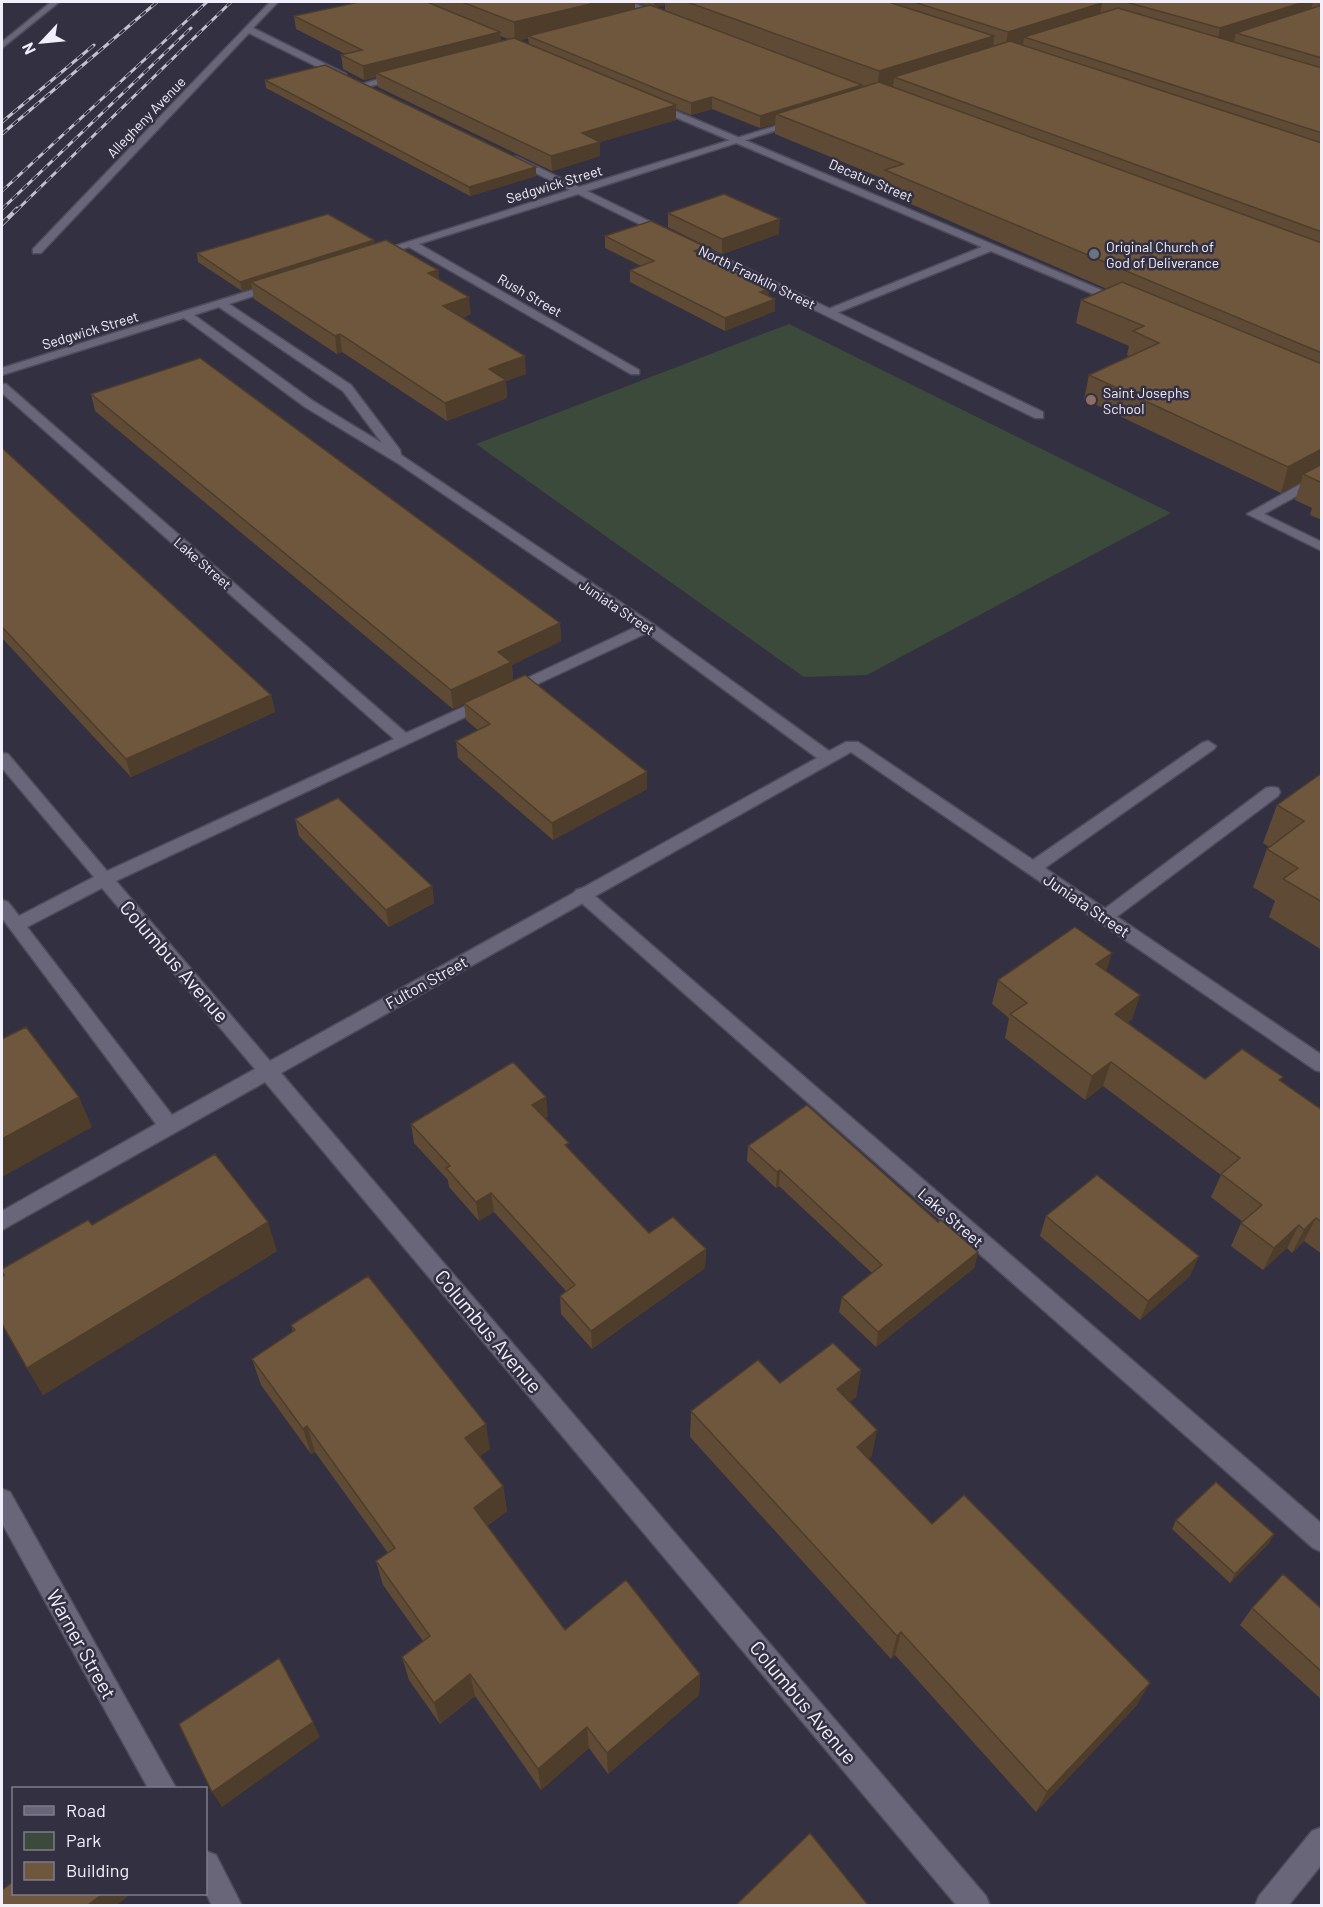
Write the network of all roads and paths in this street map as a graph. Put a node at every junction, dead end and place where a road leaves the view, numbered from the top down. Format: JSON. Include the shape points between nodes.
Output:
{"nodes":[{"id":1,"x":55,"y":2,"type":"edge"},
{"id":2,"x":274,"y":2,"type":"edge"},
{"id":3,"x":624,"y":2,"type":"edge"},
{"id":4,"x":670,"y":6,"type":"dead end"},
{"id":5,"x":651,"y":11,"type":"junction"},
{"id":6,"x":628,"y":17,"type":"edge"},
{"id":7,"x":672,"y":20,"type":"edge"},
{"id":8,"x":248,"y":29,"type":"junction"},
{"id":9,"x":2,"y":46,"type":"edge"},
{"id":10,"x":407,"y":74,"type":"edge"},
{"id":11,"x":363,"y":85,"type":"junction"},
{"id":12,"x":374,"y":91,"type":"edge"},
{"id":13,"x":643,"y":100,"type":"edge"},
{"id":14,"x":813,"y":117,"type":"edge"},
{"id":15,"x":738,"y":140,"type":"junction"},
{"id":16,"x":503,"y":154,"type":"edge"},
{"id":17,"x":578,"y":190,"type":"junction"},
{"id":18,"x":410,"y":243,"type":"junction"},
{"id":19,"x":992,"y":247,"type":"junction"},
{"id":20,"x":37,"y":250,"type":"dead end"},
{"id":21,"x":366,"y":257,"type":"edge"},
{"id":22,"x":288,"y":282,"type":"edge"},
{"id":23,"x":221,"y":303,"type":"junction"},
{"id":24,"x":1134,"y":308,"type":"edge"},
{"id":25,"x":830,"y":312,"type":"junction"},
{"id":26,"x":185,"y":314,"type":"junction"},
{"id":27,"x":2,"y":372,"type":"edge"},
{"id":28,"x":635,"y":372,"type":"dead end"},
{"id":29,"x":2,"y":387,"type":"edge"},
{"id":30,"x":1039,"y":415,"type":"dead end"},
{"id":31,"x":403,"y":461,"type":"junction"},
{"id":32,"x":1322,"y":476,"type":"edge"},
{"id":33,"x":1322,"y":547,"type":"edge"},
{"id":34,"x":648,"y":627,"type":"junction"},
{"id":35,"x":405,"y":740,"type":"junction"},
{"id":36,"x":852,"y":745,"type":"joint"},
{"id":37,"x":1208,"y":747,"type":"dead end"},
{"id":38,"x":2,"y":758,"type":"edge"},
{"id":39,"x":828,"y":758,"type":"junction"},
{"id":40,"x":1272,"y":792,"type":"dead end"},
{"id":41,"x":1033,"y":868,"type":"junction"},
{"id":42,"x":105,"y":879,"type":"junction"},
{"id":43,"x":582,"y":894,"type":"junction"},
{"id":44,"x":2,"y":906,"type":"edge"},
{"id":45,"x":1105,"y":917,"type":"junction"},
{"id":46,"x":16,"y":925,"type":"junction"},
{"id":47,"x":1322,"y":1065,"type":"edge"},
{"id":48,"x":269,"y":1070,"type":"junction"},
{"id":49,"x":169,"y":1126,"type":"junction"},
{"id":50,"x":2,"y":1221,"type":"edge"},
{"id":51,"x":2,"y":1500,"type":"edge"},
{"id":52,"x":1322,"y":1540,"type":"edge"},
{"id":53,"x":162,"y":1787,"type":"edge"},
{"id":54,"x":1322,"y":1841,"type":"edge"},
{"id":55,"x":207,"y":1867,"type":"edge"},
{"id":56,"x":228,"y":1905,"type":"edge"},
{"id":57,"x":976,"y":1905,"type":"edge"},
{"id":58,"x":1269,"y":1905,"type":"edge"}],
"edges":[{"from":1,"to":9,"type":"street"},
{"from":2,"to":8,"type":"street","name":"Allegheny Avenue"},
{"from":3,"to":5,"type":"street"},
{"from":4,"to":5,"type":"street"},
{"from":5,"to":6,"type":"street"},
{"from":5,"to":7,"type":"street"},
{"from":8,"to":11,"type":"street"},
{"from":8,"to":20,"type":"street","name":"Allegheny Avenue"},
{"from":10,"to":11,"type":"street"},
{"from":11,"to":12,"type":"street"},
{"from":13,"to":15,"type":"street","name":"Decatur Street"},
{"from":14,"to":15,"type":"street","name":"Sedgwick Street"},
{"from":15,"to":17,"type":"street","name":"Sedgwick Street"},
{"from":15,"to":19,"type":"street","name":"Decatur Street"},
{"from":16,"to":17,"type":"street","name":"North Franklin Street"},
{"from":17,"to":18,"type":"street","name":"Sedgwick Street"},
{"from":17,"to":25,"type":"street","name":"North Franklin Street"},
{"from":18,"to":21,"type":"street","name":"Sedgwick Street"},
{"from":18,"to":28,"type":"street","name":"Rush Street"},
{"from":19,"to":24,"type":"street","name":"Decatur Street"},
{"from":19,"to":25,"type":"street"},
{"from":22,"to":23,"type":"street","name":"Sedgwick Street"},
{"from":23,"to":26,"type":"street","name":"Sedgwick Street"},
{"from":23,"to":31,"type":"street","name":"Juniata Street","via":[[346,388]]},
{"from":25,"to":30,"type":"street","name":"North Franklin Street"},
{"from":26,"to":27,"type":"street","name":"Sedgwick Street"},
{"from":26,"to":31,"type":"street","name":"Juniata Street","via":[[309,404]]},
{"from":29,"to":35,"type":"street","name":"Lake Street"},
{"from":31,"to":34,"type":"street","name":"Juniata Street"},
{"from":32,"to":33,"type":"street","via":[[1254,514]]},
{"from":34,"to":35,"type":"street"},
{"from":34,"to":39,"type":"street","name":"Juniata Street"},
{"from":35,"to":42,"type":"street"},
{"from":36,"to":39,"type":"street","name":"Fulton Street"},
{"from":36,"to":41,"type":"street","name":"Juniata Street"},
{"from":37,"to":41,"type":"street"},
{"from":38,"to":42,"type":"street","name":"Columbus Avenue"},
{"from":39,"to":43,"type":"street","name":"Fulton Street"},
{"from":40,"to":45,"type":"street"},
{"from":41,"to":45,"type":"street","name":"Juniata Street"},
{"from":42,"to":46,"type":"street"},
{"from":42,"to":48,"type":"street","name":"Columbus Avenue"},
{"from":43,"to":48,"type":"street","name":"Fulton Street"},
{"from":43,"to":52,"type":"street","name":"Lake Street"},
{"from":44,"to":46,"type":"street"},
{"from":45,"to":47,"type":"street","name":"Juniata Street"},
{"from":46,"to":49,"type":"street"},
{"from":48,"to":49,"type":"street","name":"Fulton Street"},
{"from":48,"to":57,"type":"street","name":"Columbus Avenue"},
{"from":49,"to":50,"type":"street","name":"Fulton Street"},
{"from":51,"to":53,"type":"street","name":"Warner Street"},
{"from":54,"to":58,"type":"street"},
{"from":55,"to":56,"type":"street"}]}
